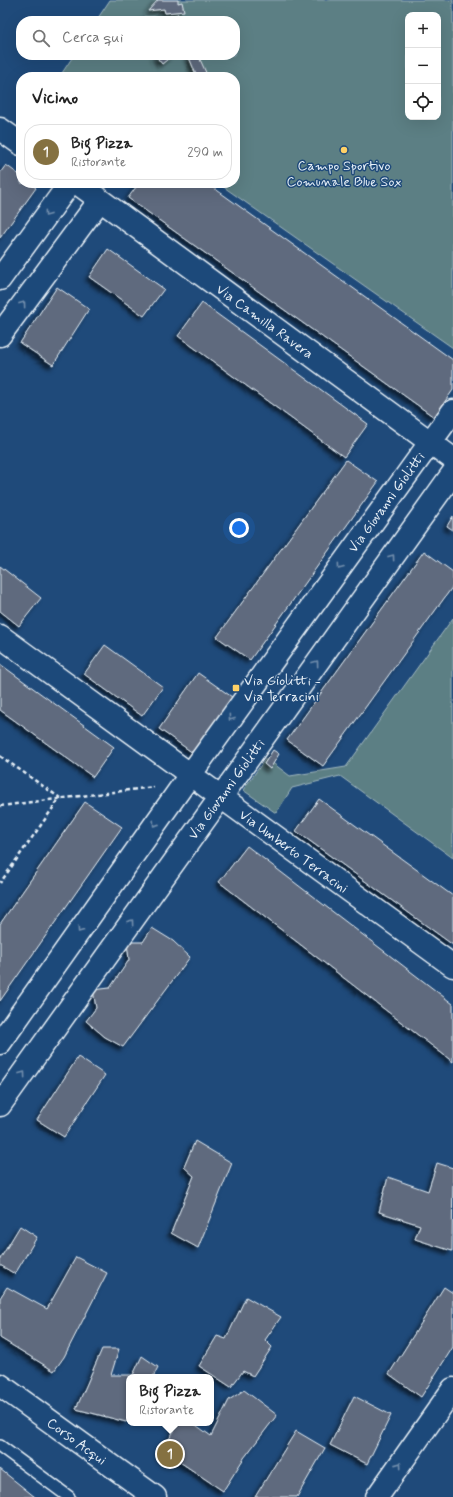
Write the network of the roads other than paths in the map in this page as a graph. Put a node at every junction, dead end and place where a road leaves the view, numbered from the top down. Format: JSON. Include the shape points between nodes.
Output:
{"nodes":[{"id":1,"x":0,"y":129,"type":"edge"},
{"id":2,"x":16,"y":140,"type":"edge"},
{"id":3,"x":82,"y":188,"type":"edge"},
{"id":4,"x":82,"y":188,"type":"edge"},
{"id":5,"x":84,"y":188,"type":"edge"},
{"id":6,"x":0,"y":278,"type":"edge"},
{"id":7,"x":0,"y":335,"type":"edge"},
{"id":8,"x":453,"y":411,"type":"edge"},
{"id":9,"x":430,"y":442,"type":"junction"},
{"id":10,"x":453,"y":459,"type":"edge"},
{"id":11,"x":453,"y":473,"type":"edge"},
{"id":12,"x":0,"y":636,"type":"edge"},
{"id":13,"x":190,"y":775,"type":"junction"},
{"id":14,"x":220,"y":797,"type":"junction"},
{"id":15,"x":453,"y":966,"type":"edge"},
{"id":16,"x":0,"y":1043,"type":"edge"},
{"id":17,"x":0,"y":1105,"type":"edge"},
{"id":18,"x":0,"y":1385,"type":"edge"},
{"id":19,"x":453,"y":1389,"type":"edge"},
{"id":20,"x":0,"y":1446,"type":"edge"},
{"id":21,"x":69,"y":1497,"type":"edge"},
{"id":22,"x":155,"y":1497,"type":"edge"},
{"id":23,"x":377,"y":1497,"type":"edge"}],
"edges":[{"from":1,"to":2,"type":"street"},
{"from":3,"to":6,"type":"street","one_way":true},
{"from":7,"to":4,"type":"street","one_way":true},
{"from":5,"to":9,"type":"street","name":"Via Camilla Ravera"},
{"from":8,"to":9,"type":"street","name":"Via Giovanni Giolitti"},
{"from":9,"to":10,"type":"street","name":"Via Camilla Ravera"},
{"from":9,"to":13,"type":"street","name":"Via Giovanni Giolitti","one_way":true},
{"from":14,"to":11,"type":"street","name":"Via Giovanni Giolitti","one_way":true},
{"from":12,"to":13,"type":"street","name":"Via Umberto Terracini"},
{"from":13,"to":14,"type":"street","name":"Via Umberto Terracini"},
{"from":13,"to":16,"type":"street","name":"Via Giovanni Giolitti","one_way":true},
{"from":14,"to":15,"type":"street","name":"Via Umberto Terracini"},
{"from":17,"to":14,"type":"street","name":"Via Giovanni Giolitti","one_way":true},
{"from":18,"to":22,"type":"street","name":"Corso Acqui"},
{"from":23,"to":19,"type":"street","one_way":true},
{"from":20,"to":21,"type":"lane"}]}
